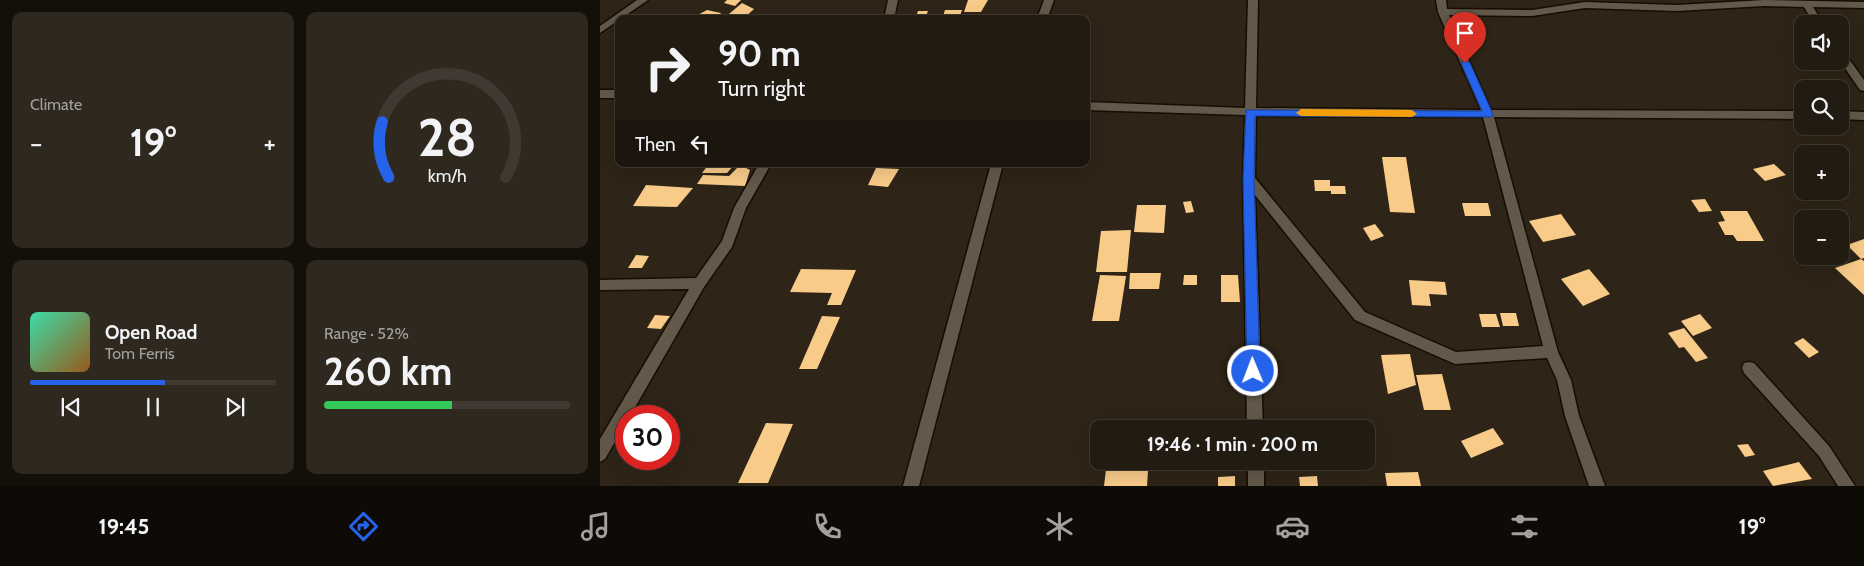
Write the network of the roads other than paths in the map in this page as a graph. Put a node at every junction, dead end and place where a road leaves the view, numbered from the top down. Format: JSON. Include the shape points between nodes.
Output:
{"nodes":[{"id":1,"x":643,"y":0,"type":"edge"},
{"id":2,"x":893,"y":0,"type":"edge"},
{"id":3,"x":1049,"y":0,"type":"edge"},
{"id":4,"x":1253,"y":0,"type":"edge"},
{"id":5,"x":1441,"y":0,"type":"edge"},
{"id":6,"x":1806,"y":3,"type":"junction"},
{"id":7,"x":1864,"y":5,"type":"edge"},
{"id":8,"x":1442,"y":12,"type":"junction"},
{"id":9,"x":622,"y":15,"type":"edge"},
{"id":10,"x":891,"y":15,"type":"edge"},
{"id":11,"x":1043,"y":15,"type":"edge"},
{"id":12,"x":1814,"y":15,"type":"edge"},
{"id":13,"x":615,"y":20,"type":"edge"},
{"id":14,"x":600,"y":30,"type":"edge"},
{"id":15,"x":1849,"y":67,"type":"edge"},
{"id":16,"x":1864,"y":88,"type":"edge"},
{"id":17,"x":600,"y":94,"type":"edge"},
{"id":18,"x":615,"y":94,"type":"edge"},
{"id":19,"x":1090,"y":106,"type":"edge"},
{"id":20,"x":1250,"y":112,"type":"junction"},
{"id":21,"x":1488,"y":114,"type":"junction"},
{"id":22,"x":1794,"y":115,"type":"edge"},
{"id":23,"x":1849,"y":116,"type":"edge"},
{"id":24,"x":1864,"y":116,"type":"edge"},
{"id":25,"x":764,"y":167,"type":"edge"},
{"id":26,"x":995,"y":167,"type":"edge"},
{"id":27,"x":1249,"y":179,"type":"junction"},
{"id":28,"x":699,"y":283,"type":"junction"},
{"id":29,"x":600,"y":284,"type":"edge"},
{"id":30,"x":1551,"y":352,"type":"junction"},
{"id":31,"x":1749,"y":368,"type":"dead end"},
{"id":32,"x":1255,"y":420,"type":"edge"},
{"id":33,"x":600,"y":454,"type":"edge"},
{"id":34,"x":1256,"y":470,"type":"edge"},
{"id":35,"x":911,"y":486,"type":"edge"},
{"id":36,"x":1256,"y":486,"type":"edge"},
{"id":37,"x":1597,"y":486,"type":"edge"},
{"id":38,"x":1847,"y":486,"type":"edge"}],
"edges":[{"from":1,"to":9,"type":"street"},
{"from":2,"to":10,"type":"street"},
{"from":3,"to":11,"type":"street"},
{"from":4,"to":20,"type":"street"},
{"from":5,"to":8,"type":"street"},
{"from":6,"to":7,"type":"street"},
{"from":6,"to":8,"type":"street","via":[[1677,8],[1586,5],[1532,13]]},
{"from":6,"to":12,"type":"street"},
{"from":8,"to":21,"type":"street"},
{"from":13,"to":14,"type":"street"},
{"from":15,"to":16,"type":"street"},
{"from":17,"to":18,"type":"street"},
{"from":19,"to":20,"type":"street"},
{"from":20,"to":21,"type":"street"},
{"from":20,"to":27,"type":"street"},
{"from":21,"to":22,"type":"street"},
{"from":21,"to":30,"type":"street"},
{"from":23,"to":24,"type":"street"},
{"from":25,"to":28,"type":"street","via":[[740,208],[728,243]]},
{"from":26,"to":35,"type":"street"},
{"from":27,"to":30,"type":"street","via":[[1360,316],[1455,358]]},
{"from":27,"to":32,"type":"street"},
{"from":28,"to":29,"type":"street"},
{"from":28,"to":33,"type":"street"},
{"from":30,"to":37,"type":"street","via":[[1564,380],[1572,416]]},
{"from":31,"to":38,"type":"street","via":[[1824,451]]},
{"from":34,"to":36,"type":"street"}]}
